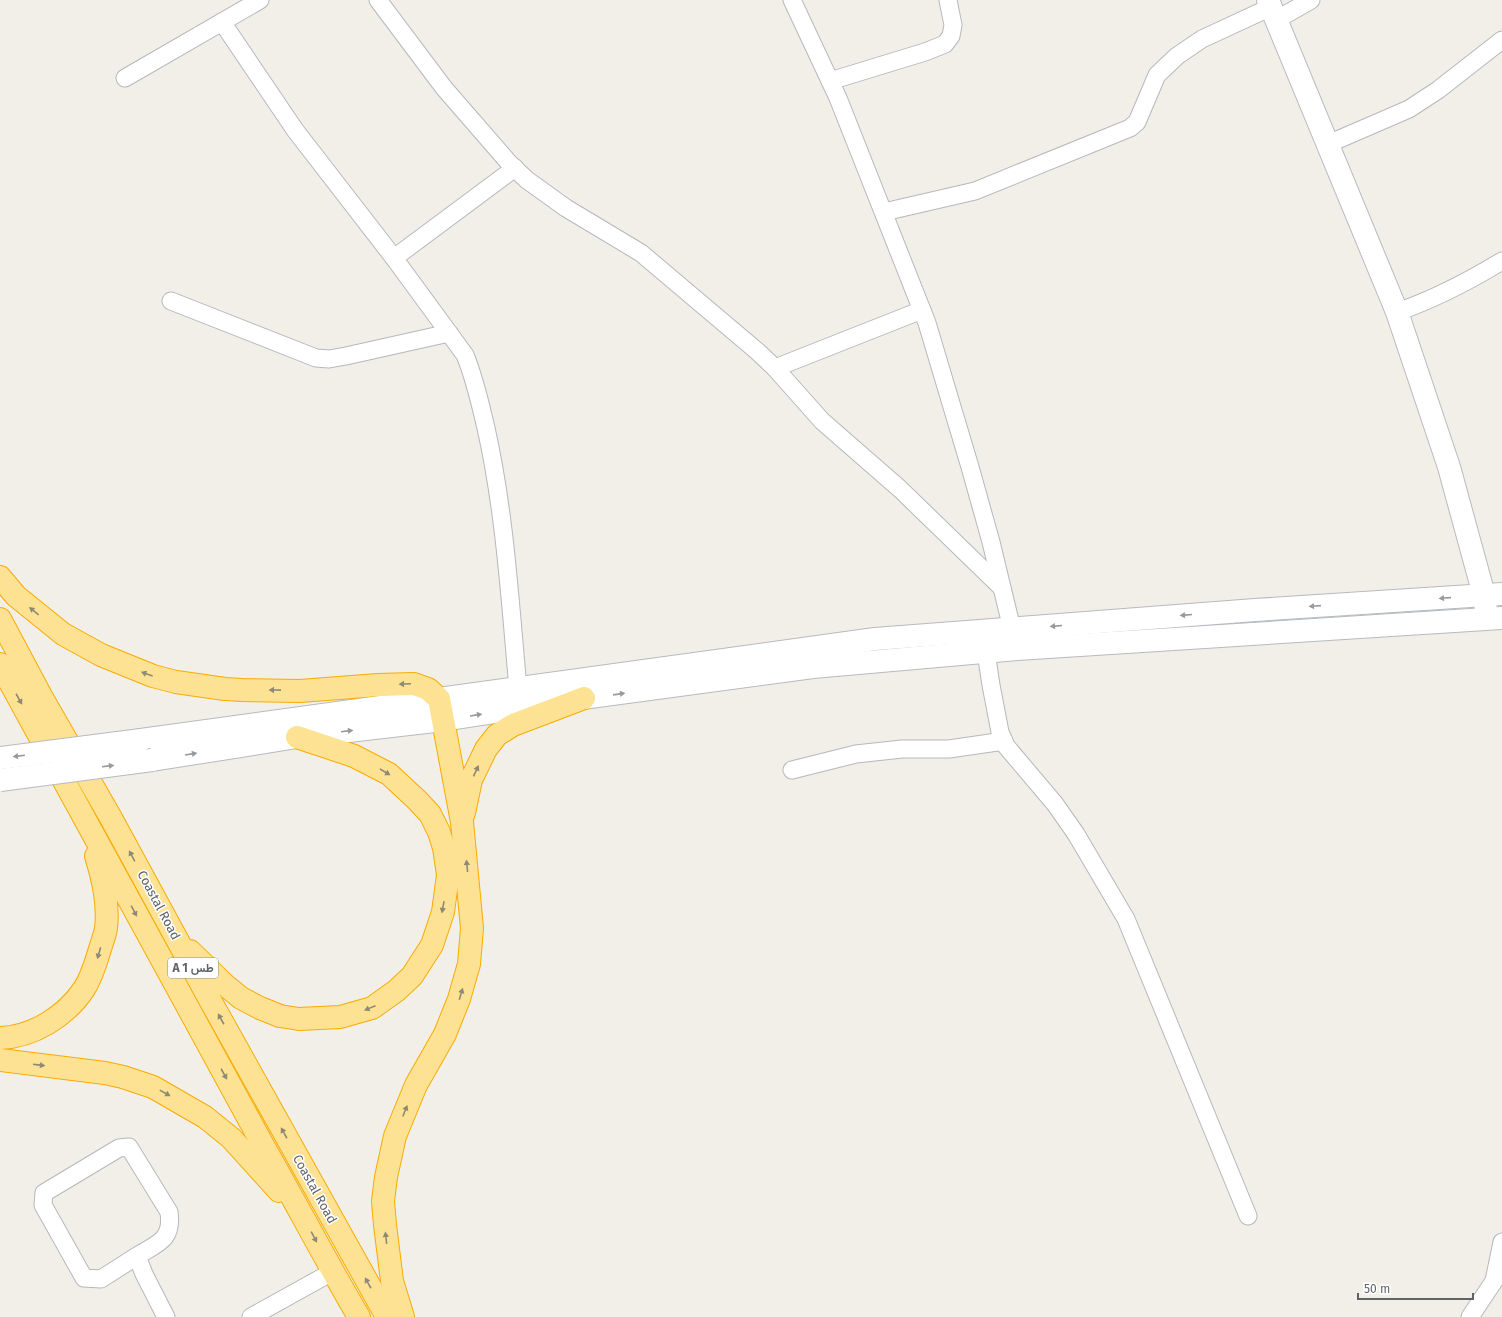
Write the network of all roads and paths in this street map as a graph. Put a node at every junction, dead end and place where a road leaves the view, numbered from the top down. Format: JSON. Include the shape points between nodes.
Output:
{"nodes":[{"id":1,"x":260,"y":0,"type":"edge"},
{"id":2,"x":378,"y":0,"type":"edge"},
{"id":3,"x":792,"y":0,"type":"edge"},
{"id":4,"x":948,"y":0,"type":"edge"},
{"id":5,"x":1311,"y":0,"type":"edge"},
{"id":6,"x":1272,"y":9,"type":"edge"},
{"id":7,"x":222,"y":22,"type":"junction"},
{"id":8,"x":1502,"y":40,"type":"edge"},
{"id":9,"x":125,"y":78,"type":"dead end"},
{"id":10,"x":830,"y":82,"type":"junction"},
{"id":11,"x":1328,"y":144,"type":"junction"},
{"id":12,"x":515,"y":168,"type":"junction"},
{"id":13,"x":884,"y":212,"type":"junction"},
{"id":14,"x":394,"y":258,"type":"junction"},
{"id":15,"x":1502,"y":261,"type":"edge"},
{"id":16,"x":171,"y":301,"type":"dead end"},
{"id":17,"x":922,"y":310,"type":"junction"},
{"id":18,"x":1397,"y":312,"type":"junction"},
{"id":19,"x":449,"y":333,"type":"junction"},
{"id":20,"x":775,"y":368,"type":"junction"},
{"id":21,"x":0,"y":577,"type":"edge"},
{"id":22,"x":1002,"y":588,"type":"junction"},
{"id":23,"x":1493,"y":595,"type":"edge"},
{"id":24,"x":1495,"y":618,"type":"edge"},
{"id":25,"x":0,"y":619,"type":"edge"},
{"id":26,"x":1012,"y":629,"type":"junction"},
{"id":27,"x":986,"y":652,"type":"junction"},
{"id":28,"x":0,"y":664,"type":"edge"},
{"id":29,"x":518,"y":688,"type":"junction"},
{"id":30,"x":584,"y":698,"type":"junction"},
{"id":31,"x":441,"y":709,"type":"junction"},
{"id":32,"x":297,"y":737,"type":"junction"},
{"id":33,"x":1004,"y":741,"type":"junction"},
{"id":34,"x":0,"y":758,"type":"edge"},
{"id":35,"x":792,"y":770,"type":"dead end"},
{"id":36,"x":0,"y":780,"type":"edge"},
{"id":37,"x":79,"y":808,"type":"junction"},
{"id":38,"x":462,"y":822,"type":"junction"},
{"id":39,"x":179,"y":943,"type":"junction"},
{"id":40,"x":0,"y":1038,"type":"edge"},
{"id":41,"x":0,"y":1060,"type":"edge"},
{"id":42,"x":303,"y":1216,"type":"junction"},
{"id":43,"x":1248,"y":1216,"type":"dead end"},
{"id":44,"x":1502,"y":1242,"type":"edge"},
{"id":45,"x":138,"y":1256,"type":"junction"},
{"id":46,"x":332,"y":1272,"type":"junction"},
{"id":47,"x":166,"y":1317,"type":"edge"},
{"id":48,"x":251,"y":1317,"type":"edge"},
{"id":49,"x":358,"y":1317,"type":"edge"},
{"id":50,"x":387,"y":1317,"type":"edge"},
{"id":51,"x":403,"y":1317,"type":"edge"},
{"id":52,"x":1470,"y":1317,"type":"edge"}],
"edges":[{"from":1,"to":7,"type":"street"},
{"from":2,"to":12,"type":"street","via":[[444,88]]},
{"from":3,"to":10,"type":"street"},
{"from":4,"to":10,"type":"street","via":[[953,25],[951,36],[944,44]]},
{"from":5,"to":6,"type":"street"},
{"from":6,"to":11,"type":"main road"},
{"from":6,"to":13,"type":"street","via":[[1202,39],[1177,56],[1156,75],[1137,122],[1130,128],[975,191]]},
{"from":7,"to":9,"type":"street"},
{"from":7,"to":14,"type":"street","via":[[295,130]]},
{"from":8,"to":11,"type":"street","via":[[1410,109]]},
{"from":10,"to":13,"type":"street"},
{"from":11,"to":18,"type":"main road"},
{"from":12,"to":14,"type":"street"},
{"from":12,"to":20,"type":"street","via":[[527,180],[566,208],[641,253]]},
{"from":13,"to":17,"type":"street"},
{"from":14,"to":19,"type":"street"},
{"from":15,"to":18,"type":"street","via":[[1422,304]]},
{"from":16,"to":19,"type":"street","via":[[316,358],[346,356]]},
{"from":17,"to":20,"type":"street"},
{"from":17,"to":22,"type":"street","via":[[946,382]]},
{"from":18,"to":23,"type":"main road"},
{"from":19,"to":29,"type":"street","via":[[465,355],[472,373],[495,471]]},
{"from":20,"to":22,"type":"street","via":[[822,420],[900,489]]},
{"from":31,"to":21,"type":"highway","one_way":true,"via":[[428,689],[414,684],[300,691],[231,690],[153,676],[101,655],[63,634],[16,596]]},
{"from":22,"to":26,"type":"street"},
{"from":23,"to":24,"type":"main road"},
{"from":23,"to":26,"type":"main road","one_way":true},
{"from":24,"to":27,"type":"main road"},
{"from":39,"to":25,"type":"highway","name":"Coastal Road","number":"A 1 طس","one_way":true},
{"from":26,"to":29,"type":"main road","via":[[867,640]]},
{"from":30,"to":27,"type":"main road","one_way":true,"via":[[813,667]]},
{"from":27,"to":33,"type":"street","via":[[1000,732]]},
{"from":28,"to":37,"type":"highway","name":"Coastal Road","number":"A 1 طس","one_way":true},
{"from":29,"to":31,"type":"main road"},
{"from":31,"to":30,"type":"main road","one_way":true},
{"from":38,"to":30,"type":"highway","one_way":true,"via":[[471,780],[486,749],[497,735],[513,726]]},
{"from":32,"to":31,"type":"main road","one_way":true},
{"from":31,"to":34,"type":"main road","one_way":true,"bridge":true,"via":[[141,740]]},
{"from":31,"to":38,"type":"highway"},
{"from":36,"to":32,"type":"main road","one_way":true,"bridge":true},
{"from":32,"to":39,"type":"highway","one_way":true,"via":[[354,756],[389,774],[430,814],[444,848],[448,874],[443,912],[432,945],[412,976],[372,1008],[340,1017],[299,1019],[280,1016],[241,998]]},
{"from":33,"to":35,"type":"street","via":[[949,749],[902,749],[856,754]]},
{"from":33,"to":43,"type":"street","via":[[1076,834],[1126,919]]},
{"from":37,"to":40,"type":"highway","one_way":true,"via":[[98,862],[107,901],[106,929],[97,962],[84,988],[59,1015],[29,1032]]},
{"from":37,"to":42,"type":"highway","name":"Coastal Road","number":"A 1 طس","one_way":true},
{"from":51,"to":38,"type":"highway","one_way":true,"via":[[392,1281],[383,1201],[395,1136],[416,1085],[445,1034],[469,964],[472,928]]},
{"from":50,"to":39,"type":"highway","name":"Coastal Road","number":"A 1 طس","one_way":true},
{"from":41,"to":42,"type":"highway","one_way":true,"via":[[105,1073],[153,1087],[205,1117],[231,1138]]},
{"from":42,"to":46,"type":"highway","name":"Coastal Road","number":"A 1 طس","one_way":true},
{"from":44,"to":52,"type":"street","via":[[1494,1281]]},
{"from":45,"to":45,"type":"street","via":[[166,1238],[171,1223],[169,1212],[129,1147],[119,1148],[44,1193],[43,1205],[84,1278],[101,1279]]},
{"from":45,"to":47,"type":"street","via":[[144,1274]]},
{"from":46,"to":48,"type":"street"},
{"from":46,"to":49,"type":"highway","name":"Coastal Road","number":"A 1 طس"}]}
